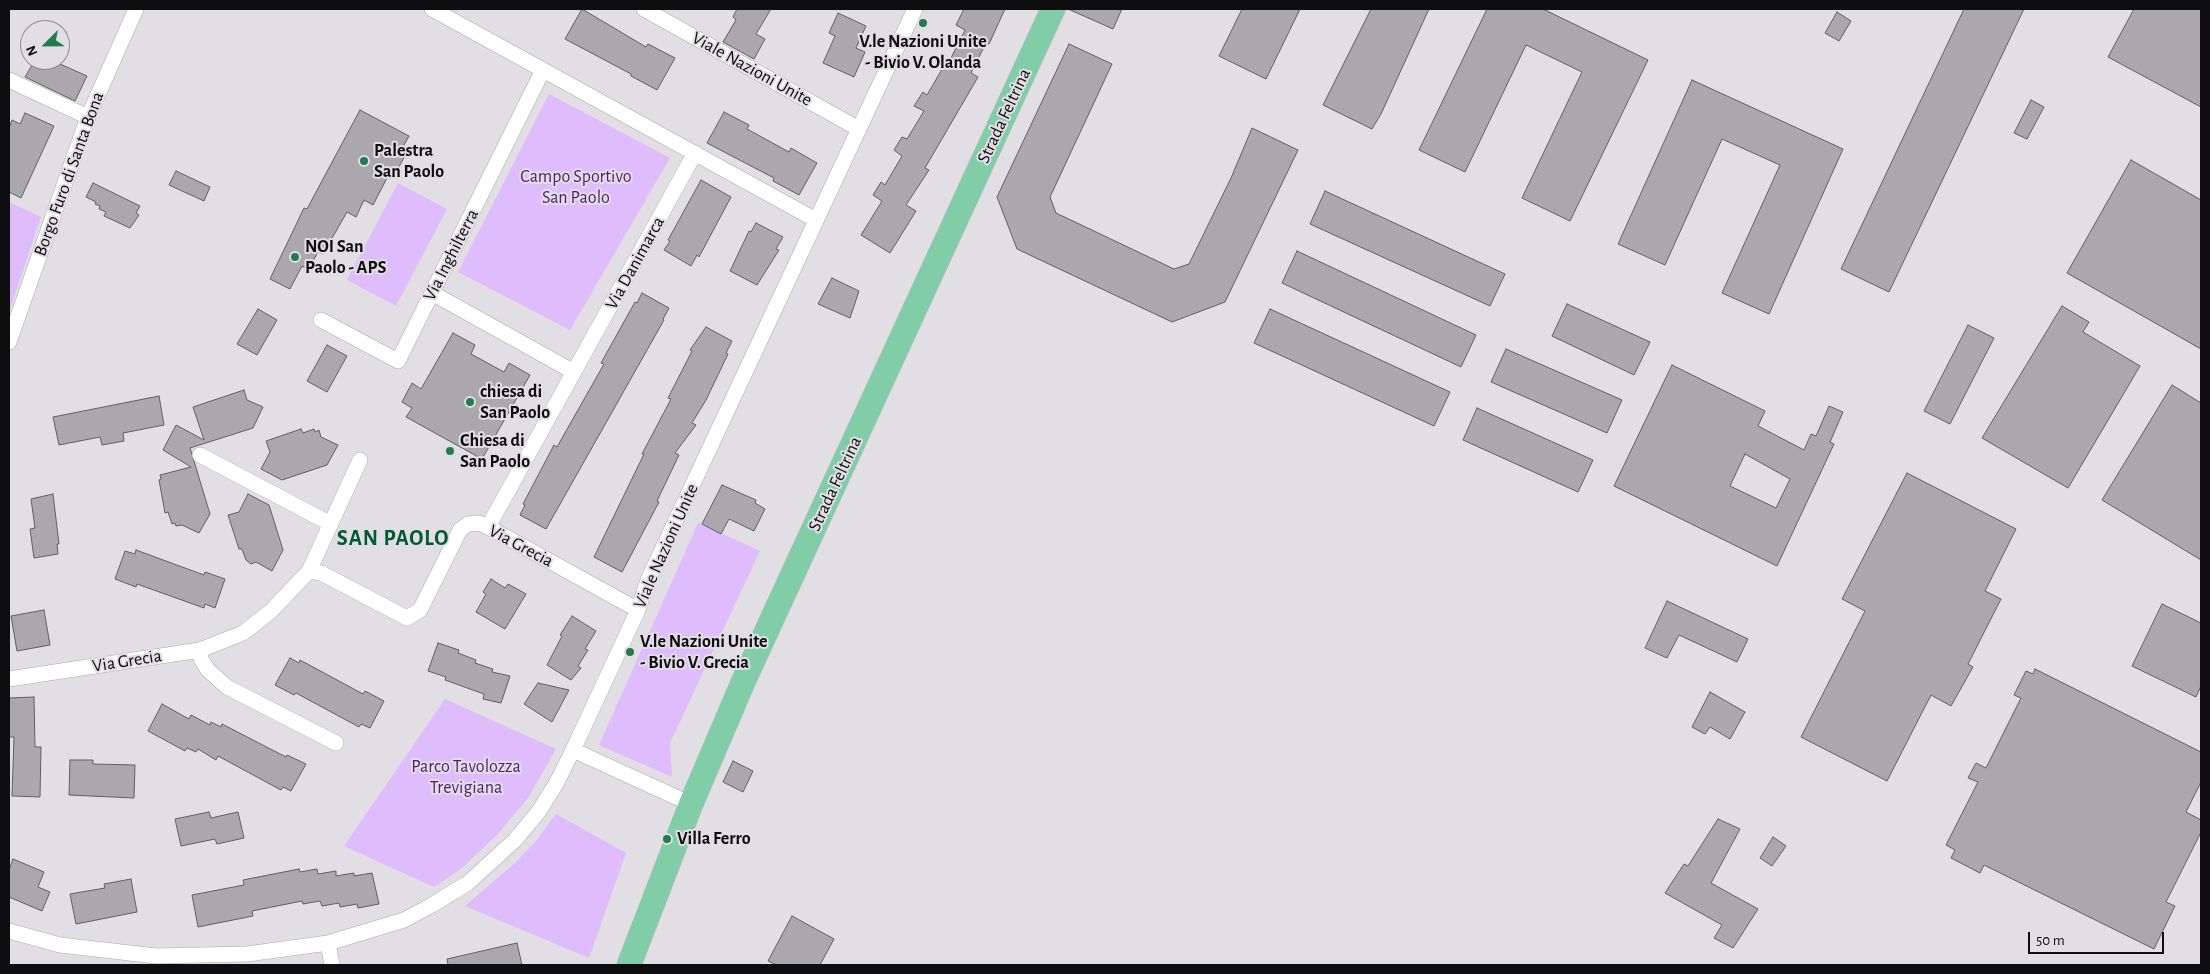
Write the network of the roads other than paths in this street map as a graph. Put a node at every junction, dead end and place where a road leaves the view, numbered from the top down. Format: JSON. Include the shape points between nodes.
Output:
{"nodes":[{"id":1,"x":136,"y":9,"type":"edge"},
{"id":2,"x":432,"y":9,"type":"edge"},
{"id":3,"x":644,"y":9,"type":"edge"},
{"id":4,"x":915,"y":9,"type":"edge"},
{"id":5,"x":1053,"y":9,"type":"edge"},
{"id":6,"x":543,"y":70,"type":"junction"},
{"id":7,"x":9,"y":80,"type":"edge"},
{"id":8,"x":88,"y":117,"type":"junction"},
{"id":9,"x":859,"y":129,"type":"junction"},
{"id":10,"x":698,"y":155,"type":"junction"},
{"id":11,"x":816,"y":220,"type":"junction"},
{"id":12,"x":432,"y":293,"type":"junction"},
{"id":13,"x":321,"y":320,"type":"dead end"},
{"id":14,"x":9,"y":342,"type":"edge"},
{"id":15,"x":574,"y":372,"type":"junction"},
{"id":16,"x":200,"y":455,"type":"dead end"},
{"id":17,"x":360,"y":460,"type":"dead end"},
{"id":18,"x":331,"y":524,"type":"junction"},
{"id":19,"x":488,"y":527,"type":"junction"},
{"id":20,"x":309,"y":571,"type":"junction"},
{"id":21,"x":638,"y":610,"type":"junction"},
{"id":22,"x":200,"y":650,"type":"junction"},
{"id":23,"x":9,"y":679,"type":"edge"},
{"id":24,"x":336,"y":743,"type":"dead end"},
{"id":25,"x":573,"y":750,"type":"junction"},
{"id":26,"x":691,"y":804,"type":"junction"},
{"id":27,"x":9,"y":931,"type":"edge"},
{"id":28,"x":328,"y":942,"type":"junction"},
{"id":29,"x":95,"y":958,"type":"edge"},
{"id":30,"x":332,"y":965,"type":"edge"},
{"id":31,"x":629,"y":965,"type":"edge"}],
"edges":[{"from":1,"to":8,"type":"street","name":"Borgo Furo di Santa Bona"},
{"from":2,"to":6,"type":"street"},
{"from":3,"to":9,"type":"street","name":"Viale Nazioni Unite"},
{"from":4,"to":9,"type":"street","name":"Viale Nazioni Unite"},
{"from":5,"to":26,"type":"main road","name":"Strada Feltrina","via":[[744,680]]},
{"from":6,"to":10,"type":"street"},
{"from":6,"to":12,"type":"street","name":"Via Inghilterra"},
{"from":7,"to":8,"type":"street"},
{"from":8,"to":14,"type":"street","name":"Borgo Furo di Santa Bona"},
{"from":9,"to":11,"type":"street","name":"Viale Nazioni Unite"},
{"from":10,"to":11,"type":"street"},
{"from":10,"to":15,"type":"street","name":"Via Danimarca"},
{"from":11,"to":21,"type":"street","name":"Viale Nazioni Unite","via":[[648,580]]},
{"from":12,"to":13,"type":"street","name":"Via Inghilterra","via":[[398,361]]},
{"from":12,"to":15,"type":"street"},
{"from":15,"to":19,"type":"street","name":"Via Danimarca"},
{"from":16,"to":18,"type":"street"},
{"from":17,"to":18,"type":"street","name":"Via Grecia"},
{"from":18,"to":20,"type":"street","name":"Via Grecia"},
{"from":19,"to":20,"type":"street","name":"Via Grecia","via":[[479,523],[468,524],[460,530],[420,610],[406,618],[321,573]]},
{"from":19,"to":21,"type":"street","name":"Via Grecia"},
{"from":20,"to":22,"type":"street","name":"Via Grecia","via":[[271,611],[243,633]]},
{"from":21,"to":25,"type":"street","name":"Viale Nazioni Unite"},
{"from":22,"to":23,"type":"street","name":"Via Grecia"},
{"from":22,"to":24,"type":"street","via":[[201,660],[208,670],[227,687]]},
{"from":25,"to":26,"type":"street"},
{"from":25,"to":28,"type":"street","name":"Viale Nazioni Unite","via":[[539,811],[515,840],[468,883],[404,920]]},
{"from":26,"to":31,"type":"main road","name":"Strada Feltrina"},
{"from":27,"to":29,"type":"street","name":"Viale Nazioni Unite"},
{"from":28,"to":29,"type":"street","name":"Viale Nazioni Unite","via":[[247,954]]},
{"from":28,"to":30,"type":"street"}]}
